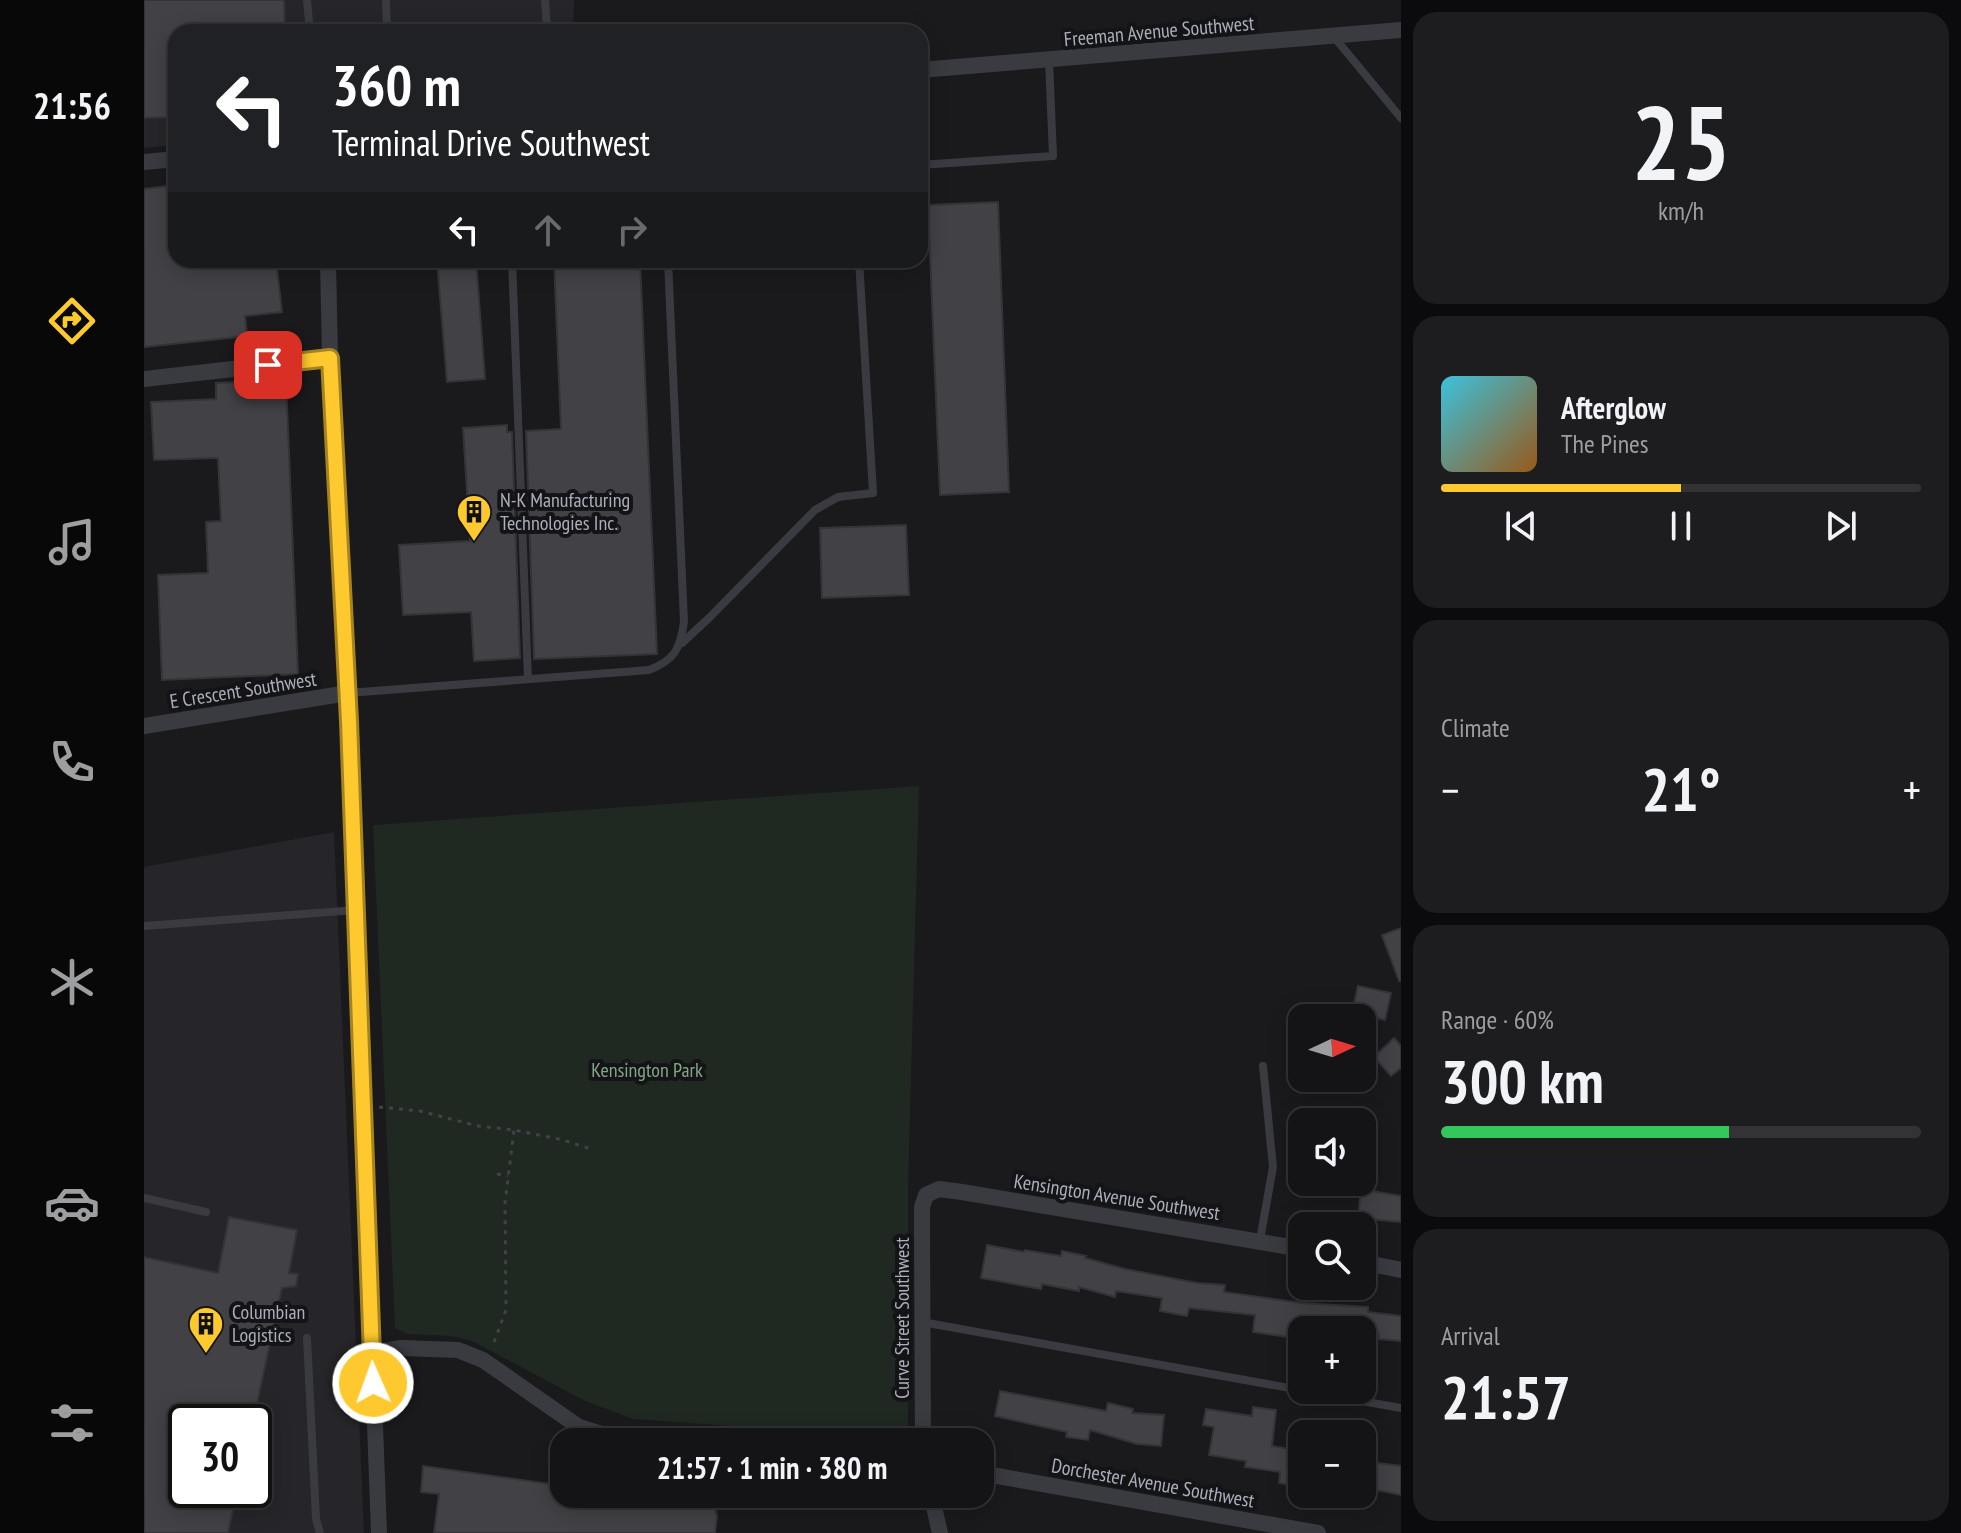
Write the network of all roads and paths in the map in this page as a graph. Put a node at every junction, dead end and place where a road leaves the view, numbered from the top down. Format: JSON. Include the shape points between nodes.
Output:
{"nodes":[{"id":1,"x":307,"y":0,"type":"edge"},
{"id":2,"x":386,"y":0,"type":"edge"},
{"id":3,"x":545,"y":0,"type":"edge"},
{"id":4,"x":309,"y":24,"type":"edge"},
{"id":5,"x":387,"y":24,"type":"edge"},
{"id":6,"x":547,"y":24,"type":"edge"},
{"id":7,"x":1401,"y":30,"type":"edge"},
{"id":8,"x":1334,"y":36,"type":"junction"},
{"id":9,"x":1049,"y":60,"type":"junction"},
{"id":10,"x":928,"y":69,"type":"edge"},
{"id":11,"x":1401,"y":118,"type":"edge"},
{"id":12,"x":168,"y":160,"type":"edge"},
{"id":13,"x":144,"y":162,"type":"edge"},
{"id":14,"x":928,"y":164,"type":"edge"},
{"id":15,"x":328,"y":268,"type":"edge"},
{"id":16,"x":512,"y":268,"type":"edge"},
{"id":17,"x":668,"y":268,"type":"edge"},
{"id":18,"x":859,"y":268,"type":"edge"},
{"id":19,"x":330,"y":358,"type":"junction"},
{"id":20,"x":144,"y":379,"type":"edge"},
{"id":21,"x":681,"y":643,"type":"junction"},
{"id":22,"x":528,"y":679,"type":"junction"},
{"id":23,"x":348,"y":693,"type":"junction"},
{"id":24,"x":144,"y":726,"type":"edge"},
{"id":25,"x":356,"y":910,"type":"junction"},
{"id":26,"x":144,"y":926,"type":"edge"},
{"id":27,"x":1263,"y":1066,"type":"dead end"},
{"id":28,"x":376,"y":1107,"type":"dead end"},
{"id":29,"x":514,"y":1130,"type":"junction"},
{"id":30,"x":594,"y":1150,"type":"dead end"},
{"id":31,"x":497,"y":1174,"type":"dead end"},
{"id":32,"x":508,"y":1176,"type":"junction"},
{"id":33,"x":926,"y":1195,"type":"joint"},
{"id":34,"x":144,"y":1198,"type":"edge"},
{"id":35,"x":206,"y":1212,"type":"dead end"},
{"id":36,"x":1260,"y":1240,"type":"junction"},
{"id":37,"x":1288,"y":1246,"type":"edge"},
{"id":38,"x":1376,"y":1265,"type":"edge"},
{"id":39,"x":1401,"y":1270,"type":"edge"},
{"id":40,"x":922,"y":1322,"type":"junction"},
{"id":41,"x":307,"y":1338,"type":"dead end"},
{"id":42,"x":494,"y":1342,"type":"dead end"},
{"id":43,"x":372,"y":1353,"type":"junction"},
{"id":44,"x":1401,"y":1408,"type":"edge"},
{"id":45,"x":582,"y":1428,"type":"edge"},
{"id":46,"x":923,"y":1428,"type":"edge"},
{"id":47,"x":994,"y":1475,"type":"edge"},
{"id":48,"x":934,"y":1508,"type":"edge"},
{"id":49,"x":320,"y":1533,"type":"edge"},
{"id":50,"x":379,"y":1533,"type":"edge"},
{"id":51,"x":940,"y":1533,"type":"edge"},
{"id":52,"x":1318,"y":1533,"type":"edge"}],
"edges":[{"from":1,"to":4,"type":"lane"},
{"from":2,"to":5,"type":"lane"},
{"from":3,"to":6,"type":"lane"},
{"from":7,"to":8,"type":"street","name":"Freeman Avenue Southwest"},
{"from":8,"to":9,"type":"street","name":"Freeman Avenue Southwest"},
{"from":8,"to":11,"type":"lane"},
{"from":9,"to":10,"type":"street","name":"Freeman Avenue Southwest"},
{"from":9,"to":14,"type":"lane","via":[[1053,156]]},
{"from":12,"to":13,"type":"street"},
{"from":15,"to":19,"type":"street"},
{"from":16,"to":22,"type":"lane"},
{"from":17,"to":21,"type":"lane"},
{"from":18,"to":21,"type":"lane","via":[[873,493],[838,497],[815,510]]},
{"from":19,"to":20,"type":"street"},
{"from":19,"to":23,"type":"street"},
{"from":21,"to":22,"type":"lane","via":[[666,663],[649,670]]},
{"from":22,"to":23,"type":"lane"},
{"from":23,"to":24,"type":"street","name":"E Crescent Southwest"},
{"from":23,"to":25,"type":"street"},
{"from":25,"to":26,"type":"lane"},
{"from":25,"to":43,"type":"street"},
{"from":27,"to":36,"type":"lane","via":[[1273,1167]]},
{"from":28,"to":29,"type":"path"},
{"from":29,"to":30,"type":"path"},
{"from":29,"to":32,"type":"path"},
{"from":31,"to":32,"type":"path"},
{"from":32,"to":42,"type":"path","via":[[506,1310]]},
{"from":33,"to":36,"type":"street","name":"Kensington Avenue Southwest","via":[[939,1189],[962,1192]]},
{"from":33,"to":40,"type":"street","name":"Curve Street Southwest"},
{"from":34,"to":35,"type":"lane"},
{"from":36,"to":37,"type":"street","name":"Kensington Avenue Southwest"},
{"from":38,"to":39,"type":"street"},
{"from":40,"to":44,"type":"lane"},
{"from":40,"to":46,"type":"street","name":"Curve Street Southwest"},
{"from":41,"to":49,"type":"lane"},
{"from":43,"to":45,"type":"street","via":[[458,1350],[483,1360]]},
{"from":43,"to":50,"type":"street"},
{"from":47,"to":52,"type":"street","name":"Dorchester Avenue Southwest"},
{"from":48,"to":51,"type":"street"}]}
